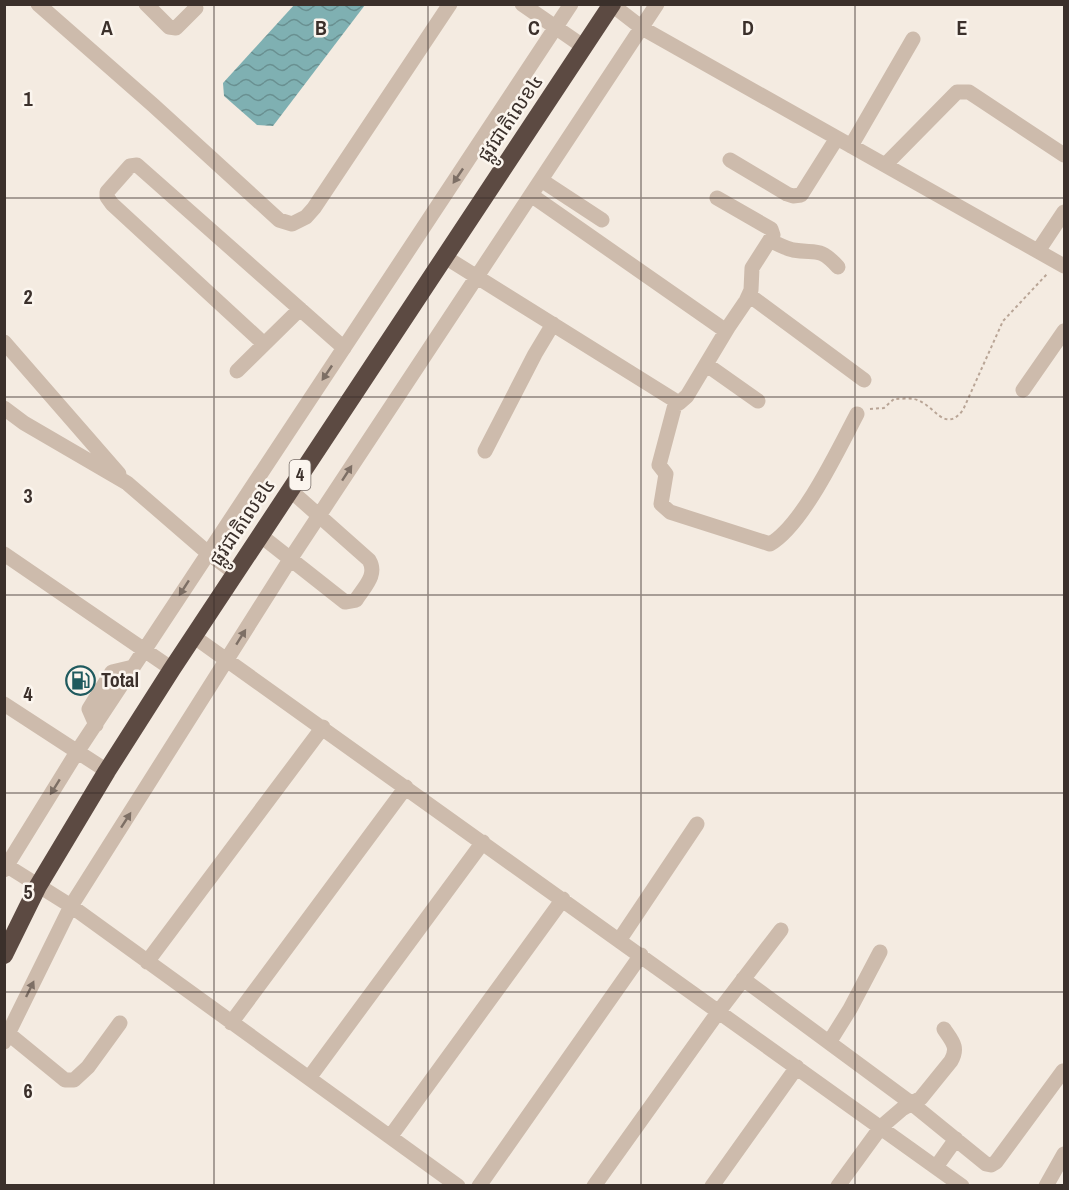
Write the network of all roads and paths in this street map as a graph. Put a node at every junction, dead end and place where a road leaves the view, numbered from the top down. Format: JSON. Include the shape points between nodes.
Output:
{"nodes":[{"id":1,"x":38,"y":4,"type":"edge"},
{"id":2,"x":146,"y":4,"type":"edge"},
{"id":3,"x":450,"y":4,"type":"edge"},
{"id":4,"x":522,"y":4,"type":"edge"},
{"id":5,"x":572,"y":4,"type":"edge"},
{"id":6,"x":657,"y":4,"type":"edge"},
{"id":7,"x":612,"y":5,"type":"edge"},
{"id":8,"x":196,"y":8,"type":"dead end"},
{"id":9,"x":556,"y":27,"type":"junction"},
{"id":10,"x":642,"y":28,"type":"junction"},
{"id":11,"x":913,"y":39,"type":"dead end"},
{"id":12,"x":584,"y":47,"type":"junction"},
{"id":13,"x":837,"y":138,"type":"junction"},
{"id":14,"x":851,"y":146,"type":"junction"},
{"id":15,"x":1065,"y":155,"type":"edge"},
{"id":16,"x":730,"y":160,"type":"dead end"},
{"id":17,"x":885,"y":165,"type":"junction"},
{"id":18,"x":541,"y":180,"type":"junction"},
{"id":19,"x":531,"y":195,"type":"junction"},
{"id":20,"x":717,"y":198,"type":"dead end"},
{"id":21,"x":1065,"y":212,"type":"edge"},
{"id":22,"x":602,"y":220,"type":"dead end"},
{"id":23,"x":770,"y":240,"type":"junction"},
{"id":24,"x":1038,"y":251,"type":"junction"},
{"id":25,"x":445,"y":256,"type":"junction"},
{"id":26,"x":1062,"y":264,"type":"edge"},
{"id":27,"x":838,"y":267,"type":"dead end"},
{"id":28,"x":477,"y":277,"type":"junction"},
{"id":29,"x":749,"y":295,"type":"junction"},
{"id":30,"x":300,"y":309,"type":"junction"},
{"id":31,"x":553,"y":324,"type":"junction"},
{"id":32,"x":726,"y":331,"type":"junction"},
{"id":33,"x":1065,"y":331,"type":"edge"},
{"id":34,"x":4,"y":342,"type":"edge"},
{"id":35,"x":264,"y":344,"type":"junction"},
{"id":36,"x":344,"y":348,"type":"junction"},
{"id":37,"x":707,"y":365,"type":"junction"},
{"id":38,"x":237,"y":371,"type":"dead end"},
{"id":39,"x":864,"y":380,"type":"dead end"},
{"id":40,"x":1023,"y":390,"type":"dead end"},
{"id":41,"x":676,"y":401,"type":"junction"},
{"id":42,"x":758,"y":401,"type":"dead end"},
{"id":43,"x":4,"y":408,"type":"edge"},
{"id":44,"x":857,"y":414,"type":"joint"},
{"id":45,"x":484,"y":451,"type":"dead end"},
{"id":46,"x":127,"y":483,"type":"junction"},
{"id":47,"x":290,"y":490,"type":"junction"},
{"id":48,"x":320,"y":515,"type":"junction"},
{"id":49,"x":261,"y":535,"type":"junction"},
{"id":50,"x":208,"y":553,"type":"junction"},
{"id":51,"x":4,"y":554,"type":"edge"},
{"id":52,"x":291,"y":558,"type":"junction"},
{"id":53,"x":235,"y":573,"type":"junction"},
{"id":54,"x":193,"y":636,"type":"junction"},
{"id":55,"x":144,"y":649,"type":"junction"},
{"id":56,"x":227,"y":660,"type":"junction"},
{"id":57,"x":172,"y":669,"type":"junction"},
{"id":58,"x":4,"y":704,"type":"edge"},
{"id":59,"x":323,"y":727,"type":"junction"},
{"id":60,"x":77,"y":752,"type":"junction"},
{"id":61,"x":107,"y":771,"type":"junction"},
{"id":62,"x":406,"y":787,"type":"junction"},
{"id":63,"x":697,"y":824,"type":"dead end"},
{"id":64,"x":483,"y":842,"type":"junction"},
{"id":65,"x":5,"y":867,"type":"edge"},
{"id":66,"x":38,"y":886,"type":"junction"},
{"id":67,"x":563,"y":899,"type":"junction"},
{"id":68,"x":71,"y":906,"type":"junction"},
{"id":69,"x":780,"y":930,"type":"dead end"},
{"id":70,"x":620,"y":939,"type":"junction"},
{"id":71,"x":880,"y":952,"type":"dead end"},
{"id":72,"x":4,"y":955,"type":"edge"},
{"id":73,"x":641,"y":955,"type":"junction"},
{"id":74,"x":147,"y":962,"type":"junction"},
{"id":75,"x":743,"y":979,"type":"junction"},
{"id":76,"x":719,"y":1011,"type":"junction"},
{"id":77,"x":120,"y":1023,"type":"dead end"},
{"id":78,"x":231,"y":1023,"type":"junction"},
{"id":79,"x":944,"y":1029,"type":"dead end"},
{"id":80,"x":6,"y":1035,"type":"edge"},
{"id":81,"x":830,"y":1041,"type":"junction"},
{"id":82,"x":797,"y":1067,"type":"junction"},
{"id":83,"x":1063,"y":1071,"type":"edge"},
{"id":84,"x":309,"y":1078,"type":"junction"},
{"id":85,"x":911,"y":1103,"type":"junction"},
{"id":86,"x":881,"y":1127,"type":"junction"},
{"id":87,"x":390,"y":1137,"type":"junction"},
{"id":88,"x":957,"y":1139,"type":"junction"},
{"id":89,"x":1065,"y":1154,"type":"edge"},
{"id":90,"x":936,"y":1167,"type":"junction"},
{"id":91,"x":959,"y":1184,"type":"edge"},
{"id":92,"x":459,"y":1185,"type":"edge"},
{"id":93,"x":479,"y":1185,"type":"edge"},
{"id":94,"x":594,"y":1185,"type":"edge"},
{"id":95,"x":712,"y":1185,"type":"edge"},
{"id":96,"x":838,"y":1185,"type":"edge"},
{"id":97,"x":1046,"y":1185,"type":"edge"}],
"edges":[{"from":1,"to":3,"type":"street","via":[[279,220],[292,224],[314,208]]},
{"from":2,"to":8,"type":"street","via":[[176,28]]},
{"from":4,"to":9,"type":"street"},
{"from":5,"to":9,"type":"street"},
{"from":6,"to":10,"type":"street"},
{"from":7,"to":10,"type":"street"},
{"from":7,"to":12,"type":"highway","name":"ផ្លូវជាតិលេខ៤","number":"4"},
{"from":9,"to":12,"type":"street"},
{"from":9,"to":36,"type":"street","one_way":true},
{"from":10,"to":13,"type":"street"},
{"from":10,"to":18,"type":"street"},
{"from":11,"to":14,"type":"street"},
{"from":12,"to":25,"type":"highway","name":"ផ្លូវជាតិលេខ៤","number":"4"},
{"from":13,"to":14,"type":"street"},
{"from":13,"to":16,"type":"street","via":[[798,196],[787,194]]},
{"from":14,"to":17,"type":"street"},
{"from":15,"to":17,"type":"street","via":[[969,92],[961,91],[937,110]]},
{"from":17,"to":24,"type":"street"},
{"from":18,"to":19,"type":"street"},
{"from":18,"to":22,"type":"street"},
{"from":19,"to":28,"type":"street"},
{"from":19,"to":32,"type":"street"},
{"from":20,"to":23,"type":"street","via":[[771,229]]},
{"from":21,"to":24,"type":"street"},
{"from":23,"to":27,"type":"street","via":[[794,250],[821,253]]},
{"from":23,"to":29,"type":"street","via":[[752,268]]},
{"from":24,"to":26,"type":"street"},
{"from":25,"to":28,"type":"street"},
{"from":25,"to":47,"type":"highway","name":"ផ្លូវជាតិលេខ៤","number":"4"},
{"from":26,"to":44,"type":"path","via":[[1003,321],[957,418],[942,418],[914,399],[894,399],[884,408]]},
{"from":28,"to":31,"type":"street"},
{"from":48,"to":28,"type":"street","one_way":true},
{"from":29,"to":32,"type":"street"},
{"from":29,"to":39,"type":"street"},
{"from":30,"to":35,"type":"street"},
{"from":30,"to":35,"type":"street","via":[[137,165],[130,166],[107,192],[112,204]]},
{"from":30,"to":36,"type":"street"},
{"from":31,"to":41,"type":"street"},
{"from":31,"to":45,"type":"street"},
{"from":32,"to":37,"type":"street"},
{"from":33,"to":40,"type":"street"},
{"from":34,"to":46,"type":"street"},
{"from":35,"to":38,"type":"street"},
{"from":36,"to":50,"type":"street","one_way":true},
{"from":37,"to":41,"type":"street","via":[[683,402]]},
{"from":37,"to":42,"type":"street"},
{"from":41,"to":44,"type":"street","via":[[659,465],[666,474],[661,504],[670,512],[770,544],[786,531],[822,481]]},
{"from":43,"to":46,"type":"street"},
{"from":46,"to":50,"type":"street"},
{"from":47,"to":48,"type":"street"},
{"from":47,"to":49,"type":"highway","name":"ផ្លូវជាតិលេខ៤","number":"4"},
{"from":48,"to":52,"type":"street"},
{"from":48,"to":52,"type":"street","via":[[373,567],[373,574],[356,600],[345,603]]},
{"from":49,"to":52,"type":"street"},
{"from":49,"to":53,"type":"highway","name":"ផ្លូវជាតិលេខ៤","number":"4"},
{"from":50,"to":53,"type":"street"},
{"from":50,"to":55,"type":"street","one_way":true},
{"from":51,"to":55,"type":"street"},
{"from":56,"to":52,"type":"street","one_way":true},
{"from":53,"to":54,"type":"highway","name":"ផ្លូវជាតិលេខ៤","number":"4"},
{"from":54,"to":56,"type":"street"},
{"from":54,"to":57,"type":"highway","name":"ផ្លូវជាតិលេខ៤","number":"4"},
{"from":55,"to":57,"type":"street"},
{"from":55,"to":60,"type":"street","via":[[133,667],[112,672],[89,709],[96,725]]},
{"from":56,"to":59,"type":"street"},
{"from":68,"to":56,"type":"street","one_way":true},
{"from":57,"to":61,"type":"highway","name":"ផ្លូវជាតិលេខ៤","number":"4"},
{"from":58,"to":60,"type":"street"},
{"from":59,"to":62,"type":"street"},
{"from":59,"to":74,"type":"street"},
{"from":60,"to":61,"type":"street"},
{"from":60,"to":65,"type":"street","one_way":true},
{"from":61,"to":66,"type":"highway","name":"ផ្លូវជាតិលេខ៤","number":"4"},
{"from":62,"to":64,"type":"street"},
{"from":62,"to":78,"type":"street"},
{"from":63,"to":70,"type":"street"},
{"from":64,"to":67,"type":"street"},
{"from":64,"to":84,"type":"street"},
{"from":65,"to":66,"type":"street"},
{"from":66,"to":68,"type":"street"},
{"from":66,"to":72,"type":"highway","name":"ផ្លូវជាតិលេខ៤","number":"4"},
{"from":67,"to":70,"type":"street"},
{"from":67,"to":87,"type":"street"},
{"from":68,"to":74,"type":"street"},
{"from":80,"to":68,"type":"street","one_way":true},
{"from":69,"to":75,"type":"street"},
{"from":70,"to":73,"type":"street"},
{"from":71,"to":81,"type":"street"},
{"from":73,"to":76,"type":"street"},
{"from":73,"to":93,"type":"street"},
{"from":74,"to":78,"type":"street"},
{"from":75,"to":76,"type":"street"},
{"from":75,"to":81,"type":"street"},
{"from":76,"to":82,"type":"street"},
{"from":76,"to":94,"type":"street"},
{"from":77,"to":80,"type":"street","via":[[74,1080],[65,1080]]},
{"from":78,"to":84,"type":"street"},
{"from":79,"to":85,"type":"street","via":[[955,1046],[955,1054],[921,1098]]},
{"from":81,"to":85,"type":"street"},
{"from":82,"to":86,"type":"street"},
{"from":82,"to":95,"type":"street"},
{"from":83,"to":88,"type":"street","via":[[996,1162],[986,1164]]},
{"from":84,"to":87,"type":"street"},
{"from":85,"to":86,"type":"street"},
{"from":85,"to":88,"type":"street"},
{"from":86,"to":90,"type":"street"},
{"from":86,"to":96,"type":"street"},
{"from":87,"to":92,"type":"street"},
{"from":88,"to":90,"type":"street"},
{"from":89,"to":97,"type":"street"},
{"from":90,"to":91,"type":"street"}]}
